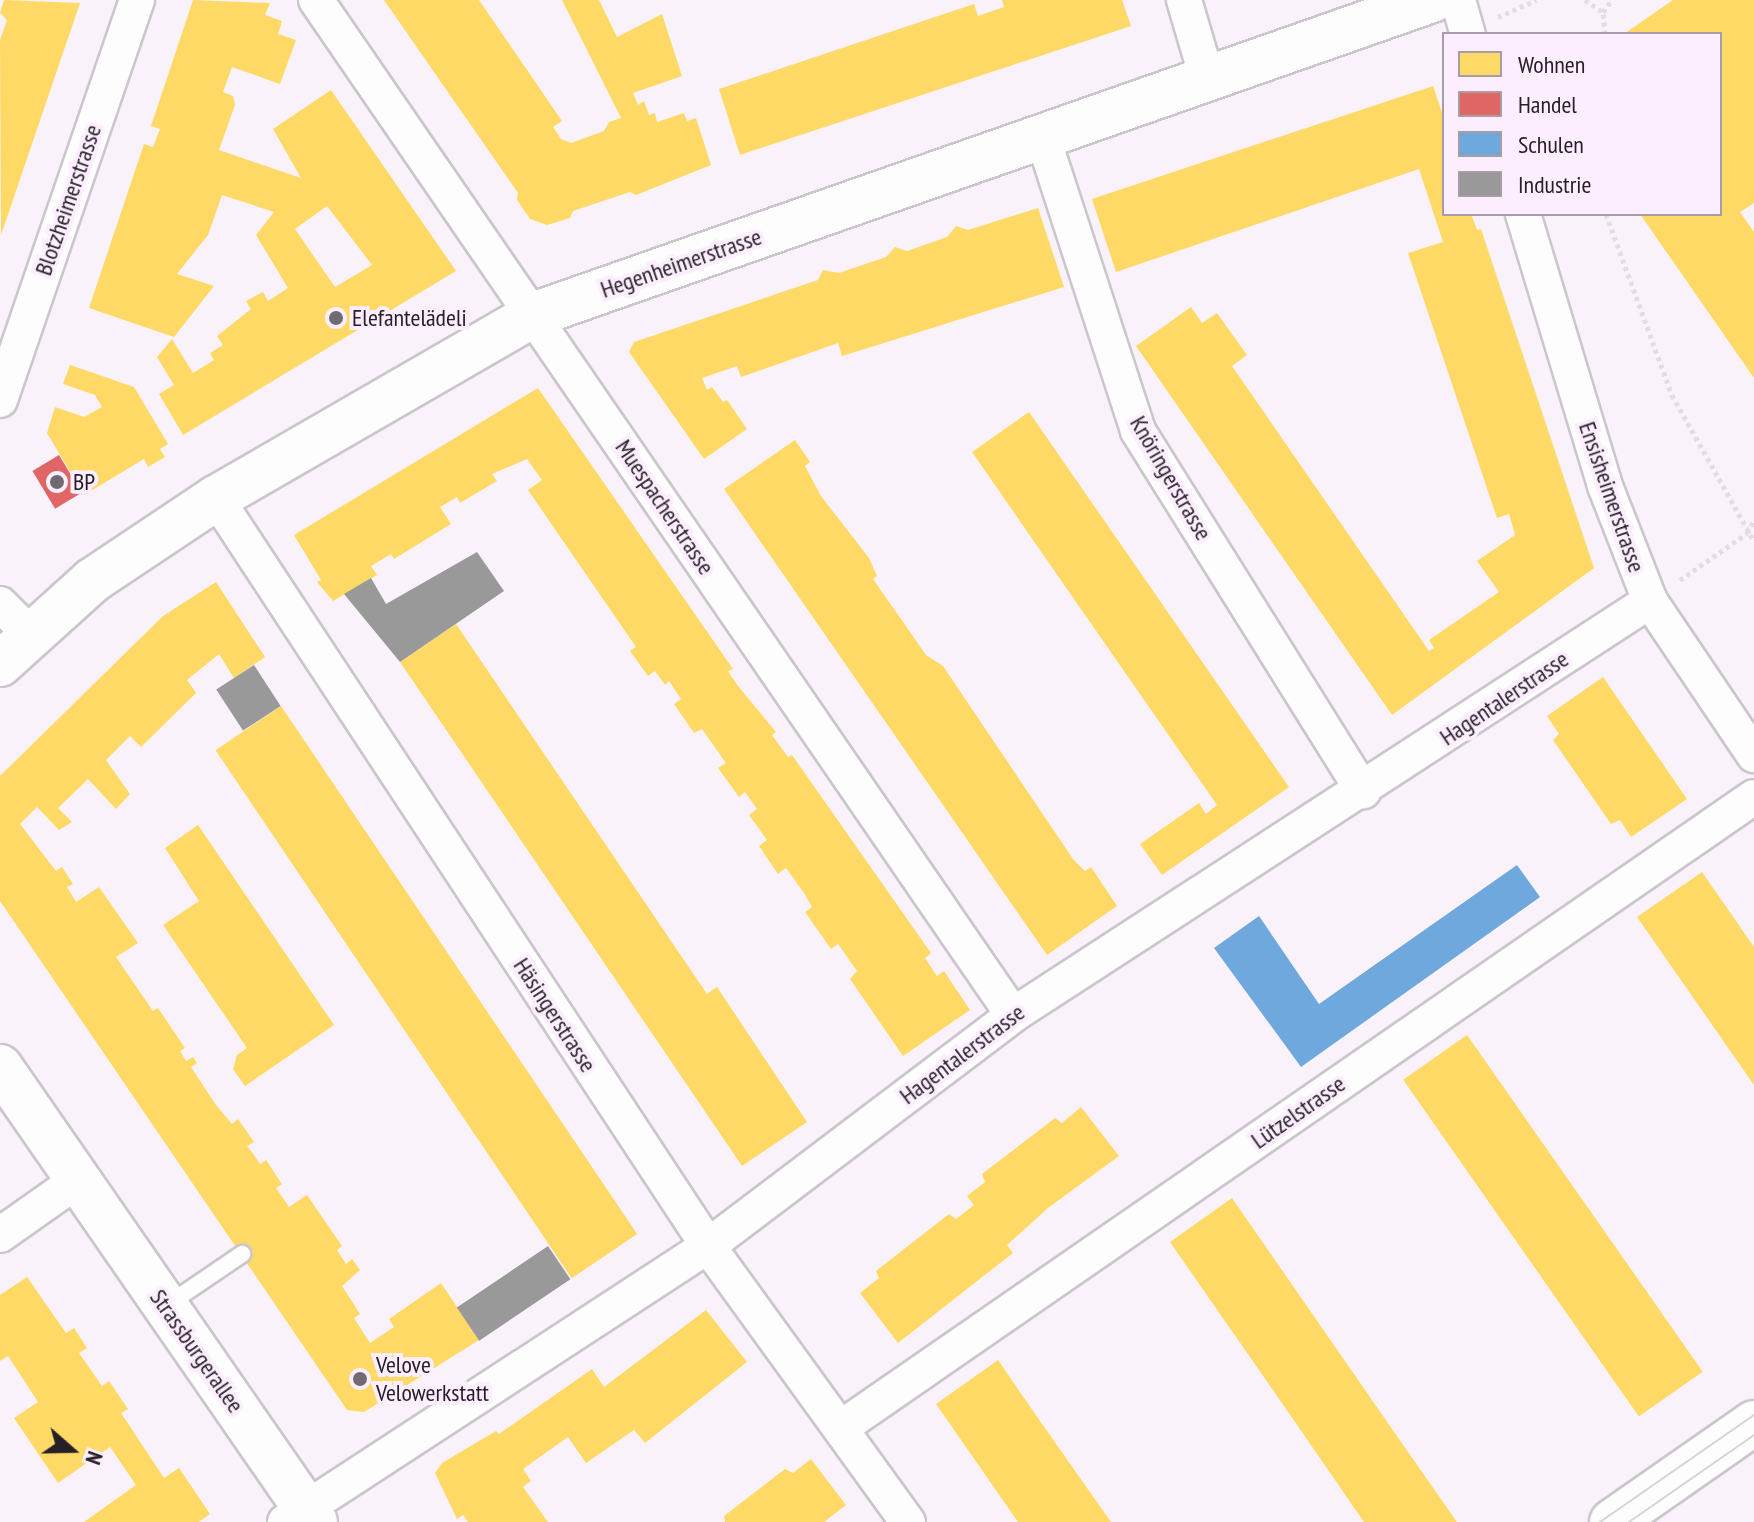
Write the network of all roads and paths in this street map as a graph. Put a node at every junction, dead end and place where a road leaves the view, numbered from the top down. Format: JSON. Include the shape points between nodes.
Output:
{"nodes":[{"id":1,"x":137,"y":0,"type":"edge"},
{"id":2,"x":316,"y":0,"type":"edge"},
{"id":3,"x":1184,"y":0,"type":"edge"},
{"id":4,"x":1432,"y":0,"type":"edge"},
{"id":5,"x":1458,"y":0,"type":"edge"},
{"id":6,"x":1585,"y":0,"type":"edge"},
{"id":7,"x":1612,"y":0,"type":"edge"},
{"id":8,"x":1603,"y":12,"type":"junction"},
{"id":9,"x":1467,"y":32,"type":"edge"},
{"id":10,"x":1605,"y":32,"type":"edge"},
{"id":11,"x":1207,"y":78,"type":"junction"},
{"id":12,"x":1042,"y":135,"type":"junction"},
{"id":13,"x":1524,"y":216,"type":"edge"},
{"id":14,"x":1607,"y":216,"type":"edge"},
{"id":15,"x":533,"y":315,"type":"junction"},
{"id":16,"x":0,"y":400,"type":"edge"},
{"id":17,"x":216,"y":498,"type":"junction"},
{"id":18,"x":1754,"y":521,"type":"edge"},
{"id":19,"x":1747,"y":533,"type":"junction"},
{"id":20,"x":1754,"y":541,"type":"edge"},
{"id":21,"x":1650,"y":601,"type":"junction"},
{"id":22,"x":0,"y":604,"type":"edge"},
{"id":23,"x":16,"y":650,"type":"edge"},
{"id":24,"x":1754,"y":755,"type":"edge"},
{"id":25,"x":1363,"y":791,"type":"junction"},
{"id":26,"x":1754,"y":797,"type":"edge"},
{"id":27,"x":1013,"y":1015,"type":"junction"},
{"id":28,"x":0,"y":1067,"type":"edge"},
{"id":29,"x":78,"y":1180,"type":"junction"},
{"id":30,"x":0,"y":1235,"type":"edge"},
{"id":31,"x":708,"y":1246,"type":"junction"},
{"id":32,"x":242,"y":1254,"type":"dead end"},
{"id":33,"x":166,"y":1306,"type":"junction"},
{"id":34,"x":1754,"y":1423,"type":"edge"},
{"id":35,"x":842,"y":1427,"type":"junction"},
{"id":36,"x":302,"y":1517,"type":"edge"},
{"id":37,"x":908,"y":1522,"type":"edge"},
{"id":38,"x":1612,"y":1522,"type":"edge"}],
"edges":[{"from":1,"to":16,"type":"street","name":"Blotzheimerstrasse"},
{"from":2,"to":15,"type":"street","name":"Muespacherstrasse"},
{"from":3,"to":11,"type":"street"},
{"from":4,"to":11,"type":"street","name":"Hegenheimerstrasse"},
{"from":5,"to":9,"type":"street"},
{"from":6,"to":8,"type":"path"},
{"from":7,"to":8,"type":"path"},
{"from":8,"to":10,"type":"path"},
{"from":11,"to":12,"type":"street","name":"Hegenheimerstrasse"},
{"from":12,"to":15,"type":"street","name":"Hegenheimerstrasse"},
{"from":12,"to":25,"type":"street","name":"Knöringerstrasse","via":[[1138,431]]},
{"from":13,"to":21,"type":"street","name":"Ensisheimerstrasse","via":[[1605,486]]},
{"from":14,"to":19,"type":"path","via":[[1672,395]]},
{"from":15,"to":17,"type":"street","name":"Hegenheimerstrasse"},
{"from":15,"to":27,"type":"street","name":"Muespacherstrasse"},
{"from":17,"to":23,"type":"street","name":"Hegenheimerstrasse","via":[[93,580]]},
{"from":17,"to":31,"type":"street","name":"Häsingerstrasse"},
{"from":18,"to":19,"type":"path"},
{"from":19,"to":20,"type":"path"},
{"from":19,"to":21,"type":"path"},
{"from":21,"to":24,"type":"street","name":"Ensisheimerstrasse"},
{"from":21,"to":25,"type":"street","name":"Hagentalerstrasse"},
{"from":22,"to":23,"type":"street"},
{"from":25,"to":27,"type":"street","name":"Hagentalerstrasse"},
{"from":26,"to":35,"type":"street","name":"Lützelstrasse"},
{"from":27,"to":31,"type":"street","name":"Hagentalerstrasse"},
{"from":28,"to":29,"type":"street","name":"Strassburgerallee"},
{"from":29,"to":30,"type":"street"},
{"from":29,"to":33,"type":"street","name":"Strassburgerallee"},
{"from":31,"to":35,"type":"street","name":"Häsingerstrasse"},
{"from":31,"to":36,"type":"street","name":"Hagentalerstrasse"},
{"from":32,"to":33,"type":"lane"},
{"from":33,"to":36,"type":"street","name":"Strassburgerallee"},
{"from":34,"to":38,"type":"street"},
{"from":35,"to":37,"type":"street","name":"Häsingerstrasse"}]}
